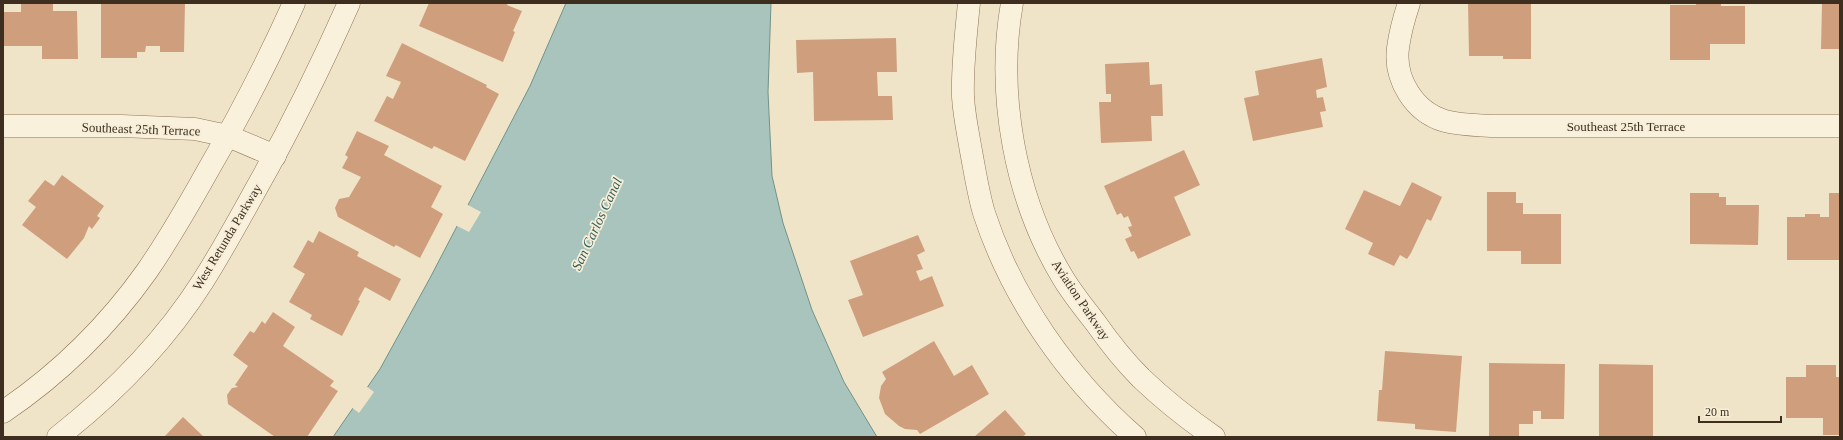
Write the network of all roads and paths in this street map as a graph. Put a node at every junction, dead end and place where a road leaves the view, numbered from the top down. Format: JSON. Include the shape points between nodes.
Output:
{"nodes":[{"id":1,"x":294,"y":3,"type":"edge"},
{"id":2,"x":349,"y":3,"type":"edge"},
{"id":3,"x":969,"y":3,"type":"edge"},
{"id":4,"x":1012,"y":3,"type":"edge"},
{"id":5,"x":1408,"y":3,"type":"edge"},
{"id":6,"x":3,"y":126,"type":"edge"},
{"id":7,"x":1840,"y":126,"type":"edge"},
{"id":8,"x":228,"y":136,"type":"junction"},
{"id":9,"x":275,"y":156,"type":"junction"},
{"id":10,"x":3,"y":412,"type":"edge"},
{"id":11,"x":58,"y":437,"type":"edge"},
{"id":12,"x":1135,"y":437,"type":"edge"},
{"id":13,"x":1214,"y":437,"type":"edge"}],
"edges":[{"from":1,"to":8,"type":"street"},
{"from":2,"to":9,"type":"street","name":"West Retunda Parkway"},
{"from":3,"to":12,"type":"street","via":[[963,63],[963,99],[976,181],[998,251],[1016,288],[1063,359],[1090,392]]},
{"from":4,"to":13,"type":"street","name":"Aviation Parkway","via":[[1007,58],[1009,112],[1016,157],[1027,198],[1044,242],[1063,278],[1112,346],[1175,409]]},
{"from":5,"to":7,"type":"street","name":"Southeast 25th Terrace","via":[[1398,49],[1400,78],[1418,104],[1432,115],[1446,121],[1466,125]]},
{"from":6,"to":8,"type":"street","name":"Southeast 25th Terrace","via":[[121,126],[187,129]]},
{"from":8,"to":9,"type":"street","name":"Southeast 25th Terrace"},
{"from":8,"to":10,"type":"street","via":[[170,236],[120,305],[61,367]]},
{"from":9,"to":11,"type":"street","name":"West Retunda Parkway","via":[[203,282],[177,319],[117,386]]}]}
